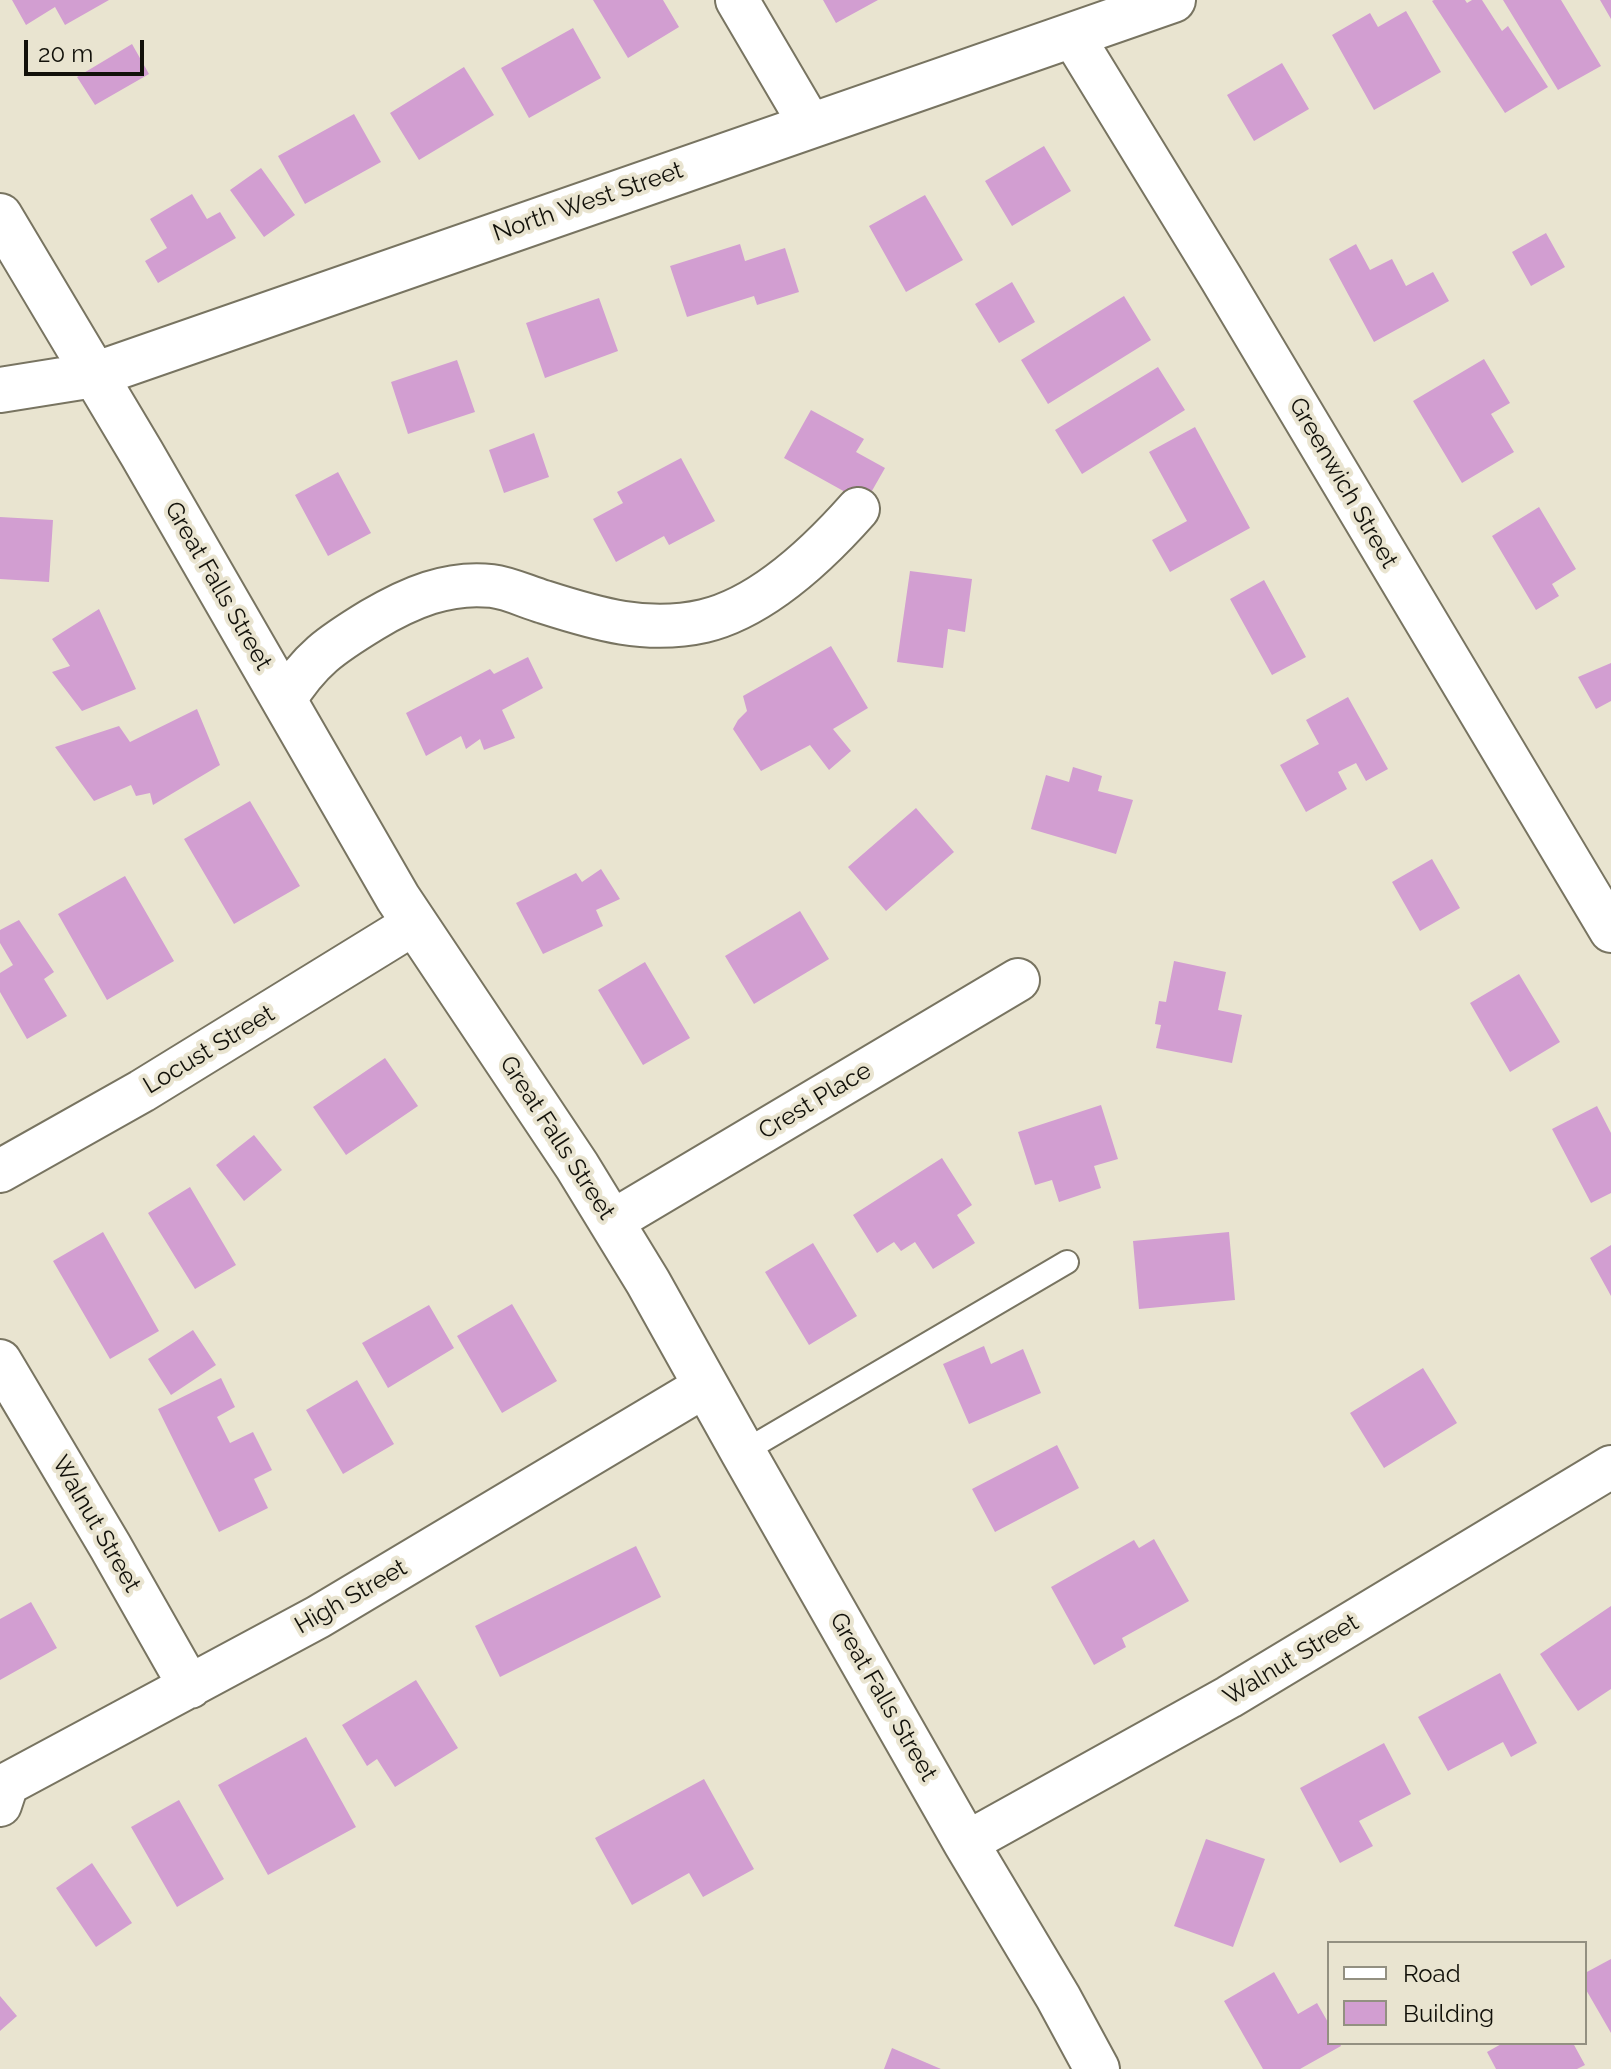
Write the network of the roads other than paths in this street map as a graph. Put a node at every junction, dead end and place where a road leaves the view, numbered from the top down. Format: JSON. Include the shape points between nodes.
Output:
{"nodes":[{"id":1,"x":737,"y":0,"type":"edge"},
{"id":2,"x":1173,"y":0,"type":"edge"},
{"id":3,"x":1072,"y":35,"type":"junction"},
{"id":4,"x":811,"y":126,"type":"junction"},
{"id":5,"x":0,"y":216,"type":"edge"},
{"id":6,"x":94,"y":375,"type":"junction"},
{"id":7,"x":0,"y":390,"type":"edge"},
{"id":8,"x":858,"y":509,"type":"dead end"},
{"id":9,"x":284,"y":701,"type":"junction"},
{"id":10,"x":415,"y":923,"type":"junction"},
{"id":11,"x":1611,"y":931,"type":"edge"},
{"id":12,"x":1018,"y":980,"type":"dead end"},
{"id":13,"x":0,"y":1171,"type":"edge"},
{"id":14,"x":611,"y":1222,"type":"junction"},
{"id":15,"x":1067,"y":1262,"type":"dead end"},
{"id":16,"x":0,"y":1361,"type":"edge"},
{"id":17,"x":705,"y":1386,"type":"junction"},
{"id":18,"x":743,"y":1452,"type":"junction"},
{"id":19,"x":1611,"y":1467,"type":"edge"},
{"id":20,"x":190,"y":1687,"type":"junction"},
{"id":21,"x":0,"y":1805,"type":"edge"},
{"id":22,"x":966,"y":1843,"type":"junction"},
{"id":23,"x":1097,"y":2069,"type":"edge"}],
"edges":[{"from":1,"to":4,"type":"street"},
{"from":2,"to":3,"type":"main road","name":"North West Street"},
{"from":3,"to":4,"type":"main road","name":"North West Street"},
{"from":3,"to":11,"type":"street","name":"Greenwich Street"},
{"from":4,"to":6,"type":"main road","name":"North West Street"},
{"from":5,"to":6,"type":"main road","name":"Great Falls Street"},
{"from":6,"to":7,"type":"main road","name":"North West Street"},
{"from":6,"to":9,"type":"main road","name":"Great Falls Street"},
{"from":8,"to":9,"type":"street","via":[[829,542],[749,605],[704,621],[625,625],[494,586],[461,585],[425,593],[328,647],[300,675]]},
{"from":9,"to":10,"type":"main road","name":"Great Falls Street"},
{"from":10,"to":13,"type":"street","name":"Locust Street","via":[[142,1091]]},
{"from":10,"to":14,"type":"main road","name":"Great Falls Street"},
{"from":12,"to":14,"type":"street","name":"Crest Place"},
{"from":14,"to":17,"type":"main road","name":"Great Falls Street"},
{"from":15,"to":18,"type":"lane"},
{"from":16,"to":20,"type":"street","name":"Walnut Street"},
{"from":17,"to":18,"type":"main road","name":"Great Falls Street"},
{"from":17,"to":20,"type":"street","name":"High Street","via":[[318,1617]]},
{"from":18,"to":22,"type":"main road","name":"Great Falls Street"},
{"from":19,"to":22,"type":"street","name":"Walnut Street","via":[[1229,1697]]},
{"from":20,"to":21,"type":"street","name":"High Street","via":[[7,1784]]},
{"from":22,"to":23,"type":"main road","name":"Great Falls Street"}]}
